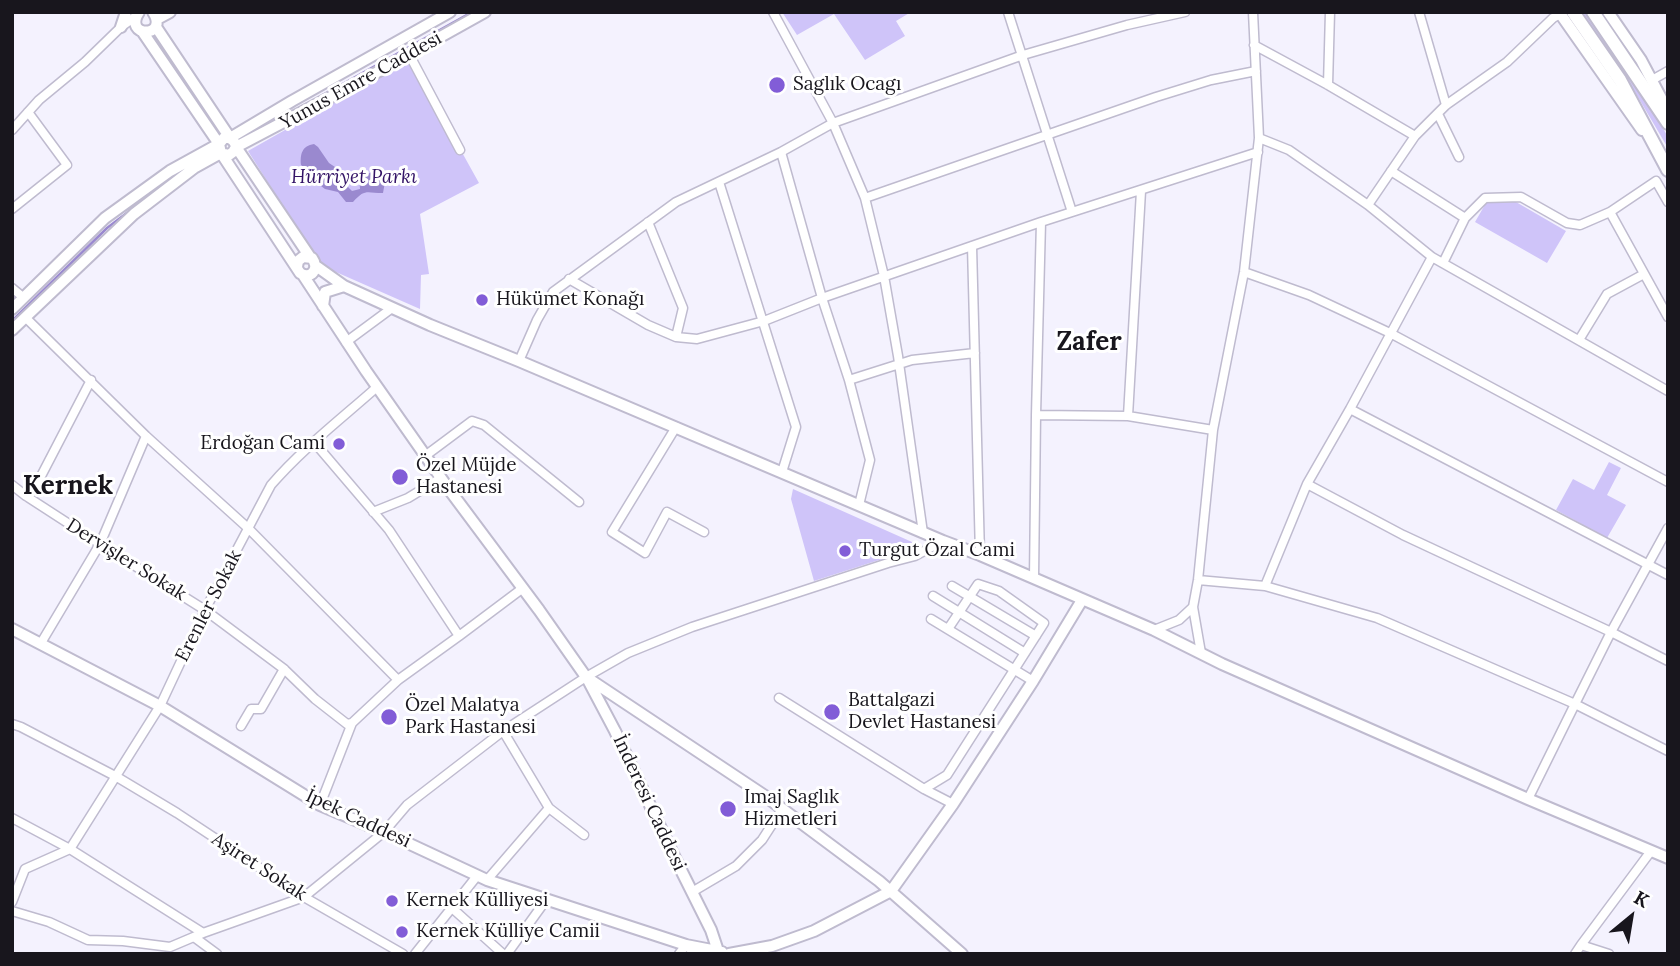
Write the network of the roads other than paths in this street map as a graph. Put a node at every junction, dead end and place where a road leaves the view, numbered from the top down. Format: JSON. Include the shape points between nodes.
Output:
{"nodes":[{"id":1,"x":170,"y":12,"type":"edge"},
{"id":2,"x":450,"y":12,"type":"edge"},
{"id":3,"x":484,"y":12,"type":"edge"},
{"id":4,"x":773,"y":12,"type":"edge"},
{"id":5,"x":1008,"y":12,"type":"edge"},
{"id":6,"x":1185,"y":12,"type":"edge"},
{"id":7,"x":1253,"y":12,"type":"edge"},
{"id":8,"x":1330,"y":12,"type":"edge"},
{"id":9,"x":1419,"y":12,"type":"edge"},
{"id":10,"x":1593,"y":12,"type":"edge"},
{"id":11,"x":1608,"y":12,"type":"edge"},
{"id":12,"x":133,"y":13,"type":"edge"},
{"id":13,"x":1564,"y":13,"type":"edge"},
{"id":14,"x":155,"y":19,"type":"edge"},
{"id":15,"x":121,"y":27,"type":"joint"},
{"id":16,"x":142,"y":31,"type":"junction"},
{"id":17,"x":1254,"y":45,"type":"junction"},
{"id":18,"x":409,"y":54,"type":"junction"},
{"id":19,"x":1023,"y":55,"type":"junction"},
{"id":20,"x":1256,"y":71,"type":"junction"},
{"id":21,"x":1668,"y":71,"type":"edge"},
{"id":22,"x":1653,"y":80,"type":"junction"},
{"id":23,"x":1328,"y":85,"type":"junction"},
{"id":24,"x":1446,"y":105,"type":"junction"},
{"id":25,"x":1668,"y":111,"type":"edge"},
{"id":26,"x":28,"y":112,"type":"junction"},
{"id":27,"x":1438,"y":114,"type":"junction"},
{"id":28,"x":833,"y":123,"type":"junction"},
{"id":29,"x":1668,"y":123,"type":"edge"},
{"id":30,"x":12,"y":130,"type":"edge"},
{"id":31,"x":1048,"y":136,"type":"junction"},
{"id":32,"x":1415,"y":136,"type":"junction"},
{"id":33,"x":1259,"y":138,"type":"junction"},
{"id":34,"x":233,"y":143,"type":"junction"},
{"id":35,"x":220,"y":148,"type":"junction"},
{"id":36,"x":460,"y":150,"type":"dead end"},
{"id":37,"x":781,"y":152,"type":"junction"},
{"id":38,"x":1258,"y":152,"type":"junction"},
{"id":39,"x":1459,"y":157,"type":"dead end"},
{"id":40,"x":1665,"y":166,"type":"edge"},
{"id":41,"x":1391,"y":171,"type":"junction"},
{"id":42,"x":719,"y":182,"type":"junction"},
{"id":43,"x":1142,"y":191,"type":"junction"},
{"id":44,"x":865,"y":198,"type":"junction"},
{"id":45,"x":1668,"y":202,"type":"edge"},
{"id":46,"x":1367,"y":205,"type":"junction"},
{"id":47,"x":12,"y":209,"type":"edge"},
{"id":48,"x":1072,"y":212,"type":"junction"},
{"id":49,"x":1610,"y":212,"type":"junction"},
{"id":50,"x":1465,"y":218,"type":"junction"},
{"id":51,"x":649,"y":222,"type":"junction"},
{"id":52,"x":1041,"y":222,"type":"junction"},
{"id":53,"x":972,"y":246,"type":"junction"},
{"id":54,"x":1432,"y":257,"type":"junction"},
{"id":55,"x":313,"y":262,"type":"junction"},
{"id":56,"x":1443,"y":263,"type":"junction"},
{"id":57,"x":300,"y":271,"type":"junction"},
{"id":58,"x":1244,"y":272,"type":"junction"},
{"id":59,"x":1644,"y":274,"type":"junction"},
{"id":60,"x":884,"y":276,"type":"junction"},
{"id":61,"x":569,"y":279,"type":"junction"},
{"id":62,"x":344,"y":286,"type":"junction"},
{"id":63,"x":12,"y":288,"type":"edge"},
{"id":64,"x":24,"y":298,"type":"junction"},
{"id":65,"x":822,"y":298,"type":"junction"},
{"id":66,"x":323,"y":306,"type":"junction"},
{"id":67,"x":392,"y":308,"type":"junction"},
{"id":68,"x":12,"y":309,"type":"edge"},
{"id":69,"x":681,"y":317,"type":"junction"},
{"id":70,"x":1668,"y":317,"type":"edge"},
{"id":71,"x":26,"y":318,"type":"junction"},
{"id":72,"x":764,"y":321,"type":"junction"},
{"id":73,"x":12,"y":330,"type":"edge"},
{"id":74,"x":1390,"y":333,"type":"junction"},
{"id":75,"x":676,"y":337,"type":"junction"},
{"id":76,"x":687,"y":338,"type":"junction"},
{"id":77,"x":1579,"y":340,"type":"junction"},
{"id":78,"x":346,"y":342,"type":"junction"},
{"id":79,"x":975,"y":354,"type":"junction"},
{"id":80,"x":519,"y":361,"type":"junction"},
{"id":81,"x":899,"y":365,"type":"junction"},
{"id":82,"x":91,"y":380,"type":"junction"},
{"id":83,"x":849,"y":380,"type":"junction"},
{"id":84,"x":377,"y":387,"type":"junction"},
{"id":85,"x":1668,"y":391,"type":"edge"},
{"id":86,"x":1350,"y":409,"type":"junction"},
{"id":87,"x":1036,"y":415,"type":"junction"},
{"id":88,"x":1128,"y":416,"type":"junction"},
{"id":89,"x":676,"y":427,"type":"junction"},
{"id":90,"x":1213,"y":430,"type":"junction"},
{"id":91,"x":146,"y":436,"type":"junction"},
{"id":92,"x":314,"y":442,"type":"junction"},
{"id":93,"x":425,"y":456,"type":"junction"},
{"id":94,"x":782,"y":472,"type":"junction"},
{"id":95,"x":441,"y":478,"type":"junction"},
{"id":96,"x":1668,"y":482,"type":"edge"},
{"id":97,"x":1307,"y":484,"type":"junction"},
{"id":98,"x":12,"y":485,"type":"edge"},
{"id":99,"x":26,"y":496,"type":"junction"},
{"id":100,"x":579,"y":502,"type":"dead end"},
{"id":101,"x":859,"y":505,"type":"junction"},
{"id":102,"x":373,"y":512,"type":"junction"},
{"id":103,"x":1668,"y":528,"type":"edge"},
{"id":104,"x":249,"y":529,"type":"junction"},
{"id":105,"x":704,"y":532,"type":"dead end"},
{"id":106,"x":923,"y":533,"type":"junction"},
{"id":107,"x":943,"y":541,"type":"junction"},
{"id":108,"x":100,"y":544,"type":"junction"},
{"id":109,"x":980,"y":555,"type":"junction"},
{"id":110,"x":1647,"y":564,"type":"junction"},
{"id":111,"x":1668,"y":575,"type":"edge"},
{"id":112,"x":1034,"y":578,"type":"junction"},
{"id":113,"x":1198,"y":580,"type":"junction"},
{"id":114,"x":952,"y":586,"type":"dead end"},
{"id":115,"x":1265,"y":586,"type":"junction"},
{"id":116,"x":523,"y":588,"type":"junction"},
{"id":117,"x":933,"y":596,"type":"dead end"},
{"id":118,"x":970,"y":596,"type":"junction"},
{"id":119,"x":1082,"y":600,"type":"junction"},
{"id":120,"x":1193,"y":607,"type":"junction"},
{"id":121,"x":205,"y":610,"type":"junction"},
{"id":122,"x":959,"y":613,"type":"junction"},
{"id":123,"x":931,"y":619,"type":"dead end"},
{"id":124,"x":12,"y":629,"type":"edge"},
{"id":125,"x":948,"y":629,"type":"junction"},
{"id":126,"x":1154,"y":630,"type":"junction"},
{"id":127,"x":1611,"y":632,"type":"junction"},
{"id":128,"x":459,"y":636,"type":"junction"},
{"id":129,"x":1036,"y":636,"type":"junction"},
{"id":130,"x":41,"y":643,"type":"junction"},
{"id":131,"x":1025,"y":653,"type":"junction"},
{"id":132,"x":1201,"y":653,"type":"junction"},
{"id":133,"x":1668,"y":661,"type":"edge"},
{"id":134,"x":284,"y":669,"type":"junction"},
{"id":135,"x":1014,"y":670,"type":"junction"},
{"id":136,"x":586,"y":677,"type":"junction"},
{"id":137,"x":398,"y":680,"type":"junction"},
{"id":138,"x":1032,"y":681,"type":"junction"},
{"id":139,"x":779,"y":698,"type":"dead end"},
{"id":140,"x":1575,"y":704,"type":"junction"},
{"id":141,"x":160,"y":706,"type":"junction"},
{"id":142,"x":352,"y":723,"type":"junction"},
{"id":143,"x":12,"y":724,"type":"edge"},
{"id":144,"x":240,"y":726,"type":"dead end"},
{"id":145,"x":503,"y":731,"type":"junction"},
{"id":146,"x":1668,"y":751,"type":"edge"},
{"id":147,"x":117,"y":777,"type":"junction"},
{"id":148,"x":923,"y":789,"type":"junction"},
{"id":149,"x":1528,"y":799,"type":"junction"},
{"id":150,"x":953,"y":804,"type":"junction"},
{"id":151,"x":320,"y":805,"type":"junction"},
{"id":152,"x":549,"y":808,"type":"junction"},
{"id":153,"x":782,"y":809,"type":"junction"},
{"id":154,"x":12,"y":818,"type":"edge"},
{"id":155,"x":384,"y":832,"type":"junction"},
{"id":156,"x":584,"y":835,"type":"dead end"},
{"id":157,"x":70,"y":849,"type":"junction"},
{"id":158,"x":1651,"y":851,"type":"junction"},
{"id":159,"x":1668,"y":858,"type":"edge"},
{"id":160,"x":482,"y":878,"type":"junction"},
{"id":161,"x":891,"y":891,"type":"junction"},
{"id":162,"x":692,"y":892,"type":"junction"},
{"id":163,"x":304,"y":897,"type":"junction"},
{"id":164,"x":546,"y":900,"type":"junction"},
{"id":165,"x":12,"y":902,"type":"edge"},
{"id":166,"x":452,"y":908,"type":"junction"},
{"id":167,"x":12,"y":911,"type":"edge"},
{"id":168,"x":199,"y":935,"type":"junction"},
{"id":169,"x":1581,"y":945,"type":"junction"},
{"id":170,"x":772,"y":946,"type":"junction"},
{"id":171,"x":683,"y":949,"type":"edge"},
{"id":172,"x":718,"y":952,"type":"edge"},
{"id":173,"x":217,"y":954,"type":"edge"},
{"id":174,"x":403,"y":954,"type":"edge"},
{"id":175,"x":415,"y":954,"type":"edge"},
{"id":176,"x":505,"y":954,"type":"edge"},
{"id":177,"x":700,"y":954,"type":"edge"},
{"id":178,"x":729,"y":954,"type":"edge"},
{"id":179,"x":758,"y":954,"type":"edge"},
{"id":180,"x":962,"y":954,"type":"edge"},
{"id":181,"x":1575,"y":954,"type":"edge"},
{"id":182,"x":1609,"y":954,"type":"edge"}],
"edges":[{"from":1,"to":14,"type":"main road"},
{"from":2,"to":34,"type":"main road","name":"Yunus Emre Caddesi","via":[[292,101]]},
{"from":3,"to":18,"type":"main road","name":"Yunus Emre Caddesi"},
{"from":4,"to":28,"type":"street"},
{"from":5,"to":19,"type":"street"},
{"from":6,"to":19,"type":"street"},
{"from":7,"to":17,"type":"street"},
{"from":8,"to":23,"type":"street"},
{"from":9,"to":24,"type":"street"},
{"from":10,"to":29,"type":"highway"},
{"from":11,"to":22,"type":"main road"},
{"from":12,"to":15,"type":"main road"},
{"from":12,"to":16,"type":"main road"},
{"from":13,"to":24,"type":"street","via":[[1507,62]]},
{"from":13,"to":40,"type":"highway","via":[[1619,80]]},
{"from":14,"to":16,"type":"main road","via":[[150,31]]},
{"from":14,"to":34,"type":"main road"},
{"from":15,"to":26,"type":"street"},
{"from":16,"to":35,"type":"main road"},
{"from":17,"to":20,"type":"street"},
{"from":17,"to":23,"type":"street"},
{"from":18,"to":34,"type":"main road","name":"Yunus Emre Caddesi","via":[[262,135]]},
{"from":18,"to":36,"type":"street"},
{"from":19,"to":28,"type":"street"},
{"from":19,"to":31,"type":"street"},
{"from":20,"to":31,"type":"street","via":[[1156,97]]},
{"from":20,"to":33,"type":"street"},
{"from":21,"to":22,"type":"street"},
{"from":22,"to":25,"type":"main road"},
{"from":23,"to":32,"type":"street"},
{"from":24,"to":27,"type":"street"},
{"from":26,"to":30,"type":"street"},
{"from":26,"to":47,"type":"street","via":[[67,165]]},
{"from":27,"to":32,"type":"street"},
{"from":27,"to":39,"type":"street"},
{"from":28,"to":37,"type":"street"},
{"from":28,"to":44,"type":"street"},
{"from":31,"to":44,"type":"street"},
{"from":31,"to":48,"type":"street"},
{"from":32,"to":41,"type":"street"},
{"from":33,"to":38,"type":"street"},
{"from":33,"to":46,"type":"street","via":[[1289,149]]},
{"from":34,"to":35,"type":"main road","via":[[222,139]]},
{"from":34,"to":55,"type":"main road"},
{"from":35,"to":57,"type":"main road"},
{"from":35,"to":64,"type":"main road","via":[[170,171],[105,218]]},
{"from":35,"to":71,"type":"main road","via":[[134,214]]},
{"from":37,"to":42,"type":"street"},
{"from":37,"to":65,"type":"street"},
{"from":38,"to":43,"type":"street"},
{"from":38,"to":58,"type":"street"},
{"from":41,"to":46,"type":"street"},
{"from":41,"to":50,"type":"street"},
{"from":42,"to":51,"type":"street","via":[[676,202]]},
{"from":42,"to":72,"type":"street"},
{"from":43,"to":48,"type":"street"},
{"from":43,"to":88,"type":"street"},
{"from":44,"to":60,"type":"street"},
{"from":45,"to":49,"type":"street","via":[[1657,181]]},
{"from":46,"to":54,"type":"street"},
{"from":48,"to":52,"type":"street"},
{"from":49,"to":50,"type":"street","via":[[1580,225],[1567,223],[1521,197],[1485,198]]},
{"from":49,"to":59,"type":"street"},
{"from":50,"to":56,"type":"street"},
{"from":51,"to":61,"type":"street"},
{"from":51,"to":69,"type":"street","via":[[683,308]]},
{"from":52,"to":53,"type":"street"},
{"from":52,"to":87,"type":"street"},
{"from":53,"to":60,"type":"street"},
{"from":53,"to":79,"type":"street"},
{"from":54,"to":56,"type":"street"},
{"from":54,"to":74,"type":"street"},
{"from":55,"to":57,"type":"main road","via":[[312,274]]},
{"from":55,"to":57,"type":"main road","via":[[300,258]]},
{"from":55,"to":62,"type":"main road"},
{"from":56,"to":77,"type":"street"},
{"from":57,"to":66,"type":"main road"},
{"from":58,"to":74,"type":"street"},
{"from":58,"to":90,"type":"street"},
{"from":59,"to":70,"type":"street"},
{"from":59,"to":77,"type":"street","via":[[1607,294]]},
{"from":60,"to":65,"type":"street"},
{"from":60,"to":81,"type":"street"},
{"from":61,"to":75,"type":"street"},
{"from":61,"to":80,"type":"street","via":[[553,292]]},
{"from":62,"to":66,"type":"main road","via":[[325,292]]},
{"from":62,"to":67,"type":"main road"},
{"from":63,"to":64,"type":"street"},
{"from":64,"to":68,"type":"main road"},
{"from":65,"to":72,"type":"street"},
{"from":65,"to":83,"type":"street"},
{"from":66,"to":78,"type":"main road"},
{"from":67,"to":78,"type":"street"},
{"from":67,"to":80,"type":"main road"},
{"from":69,"to":75,"type":"street"},
{"from":69,"to":76,"type":"street"},
{"from":71,"to":73,"type":"main road"},
{"from":71,"to":82,"type":"street"},
{"from":72,"to":76,"type":"street","via":[[697,340]]},
{"from":72,"to":94,"type":"street","via":[[796,427]]},
{"from":74,"to":86,"type":"street"},
{"from":74,"to":96,"type":"street"},
{"from":75,"to":76,"type":"street"},
{"from":77,"to":85,"type":"street"},
{"from":78,"to":84,"type":"main road"},
{"from":79,"to":81,"type":"street"},
{"from":79,"to":109,"type":"street"},
{"from":80,"to":89,"type":"main road"},
{"from":81,"to":83,"type":"street"},
{"from":81,"to":106,"type":"street"},
{"from":82,"to":91,"type":"street"},
{"from":82,"to":99,"type":"street","via":[[39,480]]},
{"from":83,"to":101,"type":"street","via":[[870,460]]},
{"from":84,"to":92,"type":"street","name":"Erenler Sokak"},
{"from":84,"to":93,"type":"main road"},
{"from":86,"to":97,"type":"street"},
{"from":86,"to":110,"type":"street"},
{"from":87,"to":88,"type":"street"},
{"from":87,"to":112,"type":"street"},
{"from":88,"to":90,"type":"street"},
{"from":89,"to":94,"type":"main road"},
{"from":89,"to":105,"type":"street","via":[[612,531],[645,552],[667,512]]},
{"from":90,"to":113,"type":"street"},
{"from":91,"to":104,"type":"street"},
{"from":91,"to":108,"type":"street"},
{"from":92,"to":102,"type":"street"},
{"from":92,"to":104,"type":"street","name":"Erenler Sokak","via":[[271,485]]},
{"from":93,"to":95,"type":"main road"},
{"from":93,"to":100,"type":"street","via":[[476,421]]},
{"from":94,"to":101,"type":"main road"},
{"from":95,"to":102,"type":"street"},
{"from":95,"to":116,"type":"main road"},
{"from":97,"to":115,"type":"street"},
{"from":97,"to":127,"type":"street","via":[[1403,536]]},
{"from":98,"to":99,"type":"street","name":"Dervişler Sokak"},
{"from":99,"to":108,"type":"street","name":"Dervişler Sokak"},
{"from":101,"to":106,"type":"main road"},
{"from":102,"to":128,"type":"street"},
{"from":103,"to":110,"type":"street"},
{"from":104,"to":121,"type":"street","name":"Erenler Sokak"},
{"from":104,"to":137,"type":"street"},
{"from":106,"to":107,"type":"main road"},
{"from":107,"to":109,"type":"main road"},
{"from":107,"to":136,"type":"street","via":[[915,556],[692,627],[628,653]]},
{"from":108,"to":121,"type":"street","name":"Dervişler Sokak"},
{"from":108,"to":130,"type":"street"},
{"from":109,"to":112,"type":"main road"},
{"from":110,"to":111,"type":"street"},
{"from":110,"to":127,"type":"street"},
{"from":112,"to":119,"type":"main road"},
{"from":113,"to":115,"type":"street"},
{"from":113,"to":120,"type":"street"},
{"from":114,"to":118,"type":"street"},
{"from":115,"to":140,"type":"street","via":[[1377,618]]},
{"from":116,"to":128,"type":"street"},
{"from":116,"to":136,"type":"main road"},
{"from":117,"to":122,"type":"street"},
{"from":118,"to":122,"type":"street"},
{"from":118,"to":129,"type":"street"},
{"from":118,"to":129,"type":"street","via":[[978,584],[999,591],[1044,623]]},
{"from":119,"to":126,"type":"main road"},
{"from":119,"to":138,"type":"main road"},
{"from":120,"to":126,"type":"street","via":[[1179,620]]},
{"from":120,"to":132,"type":"street"},
{"from":121,"to":134,"type":"street","name":"Dervişler Sokak"},
{"from":121,"to":141,"type":"street","name":"Erenler Sokak"},
{"from":122,"to":125,"type":"street"},
{"from":122,"to":131,"type":"street"},
{"from":123,"to":125,"type":"street"},
{"from":124,"to":130,"type":"main road","name":"İpek Caddesi"},
{"from":125,"to":135,"type":"street"},
{"from":126,"to":132,"type":"main road"},
{"from":127,"to":133,"type":"street"},
{"from":127,"to":140,"type":"street"},
{"from":128,"to":137,"type":"street"},
{"from":129,"to":131,"type":"street"},
{"from":130,"to":141,"type":"main road","name":"İpek Caddesi"},
{"from":131,"to":135,"type":"street"},
{"from":132,"to":149,"type":"main road"},
{"from":134,"to":142,"type":"street","name":"Dervişler Sokak","via":[[315,699],[347,724]]},
{"from":134,"to":144,"type":"street","via":[[261,709],[251,709]]},
{"from":135,"to":138,"type":"street"},
{"from":135,"to":148,"type":"street","via":[[947,775]]},
{"from":136,"to":145,"type":"street"},
{"from":136,"to":153,"type":"main road"},
{"from":136,"to":162,"type":"main road","name":"İnderesi Caddesi"},
{"from":137,"to":142,"type":"street"},
{"from":138,"to":150,"type":"main road"},
{"from":139,"to":148,"type":"street"},
{"from":140,"to":146,"type":"street"},
{"from":140,"to":149,"type":"street"},
{"from":141,"to":147,"type":"street","name":"Erenler Sokak"},
{"from":141,"to":151,"type":"main road","name":"İpek Caddesi"},
{"from":142,"to":151,"type":"street"},
{"from":143,"to":147,"type":"street","name":"Aşiret Sokak"},
{"from":145,"to":152,"type":"street"},
{"from":145,"to":155,"type":"street","via":[[407,805]]},
{"from":147,"to":157,"type":"street","name":"Erenler Sokak"},
{"from":147,"to":163,"type":"street","name":"Aşiret Sokak"},
{"from":148,"to":150,"type":"street"},
{"from":149,"to":158,"type":"main road"},
{"from":150,"to":161,"type":"main road"},
{"from":151,"to":155,"type":"main road","name":"İpek Caddesi"},
{"from":152,"to":156,"type":"street"},
{"from":152,"to":160,"type":"street"},
{"from":153,"to":161,"type":"main road"},
{"from":153,"to":162,"type":"street","via":[[762,840],[736,866]]},
{"from":154,"to":157,"type":"street"},
{"from":155,"to":160,"type":"main road","name":"İpek Caddesi"},
{"from":155,"to":163,"type":"street"},
{"from":157,"to":165,"type":"street","via":[[25,870]]},
{"from":157,"to":168,"type":"street"},
{"from":158,"to":159,"type":"main road"},
{"from":158,"to":169,"type":"street"},
{"from":160,"to":164,"type":"main road","name":"İpek Caddesi"},
{"from":160,"to":166,"type":"street"},
{"from":161,"to":170,"type":"main road"},
{"from":161,"to":180,"type":"main road"},
{"from":162,"to":172,"type":"main road","name":"İnderesi Caddesi"},
{"from":163,"to":168,"type":"street"},
{"from":163,"to":174,"type":"street","name":"Aşiret Sokak"},
{"from":164,"to":171,"type":"main road","name":"İpek Caddesi"},
{"from":164,"to":176,"type":"street"},
{"from":166,"to":175,"type":"street"},
{"from":166,"to":176,"type":"street"},
{"from":167,"to":168,"type":"street","via":[[88,940],[170,947]]},
{"from":168,"to":173,"type":"street"},
{"from":169,"to":181,"type":"street"},
{"from":169,"to":182,"type":"street"},
{"from":170,"to":178,"type":"main road"},
{"from":170,"to":179,"type":"main road"},
{"from":171,"to":172,"type":"main road"},
{"from":171,"to":177,"type":"main road"},
{"from":172,"to":178,"type":"main road"}]}
